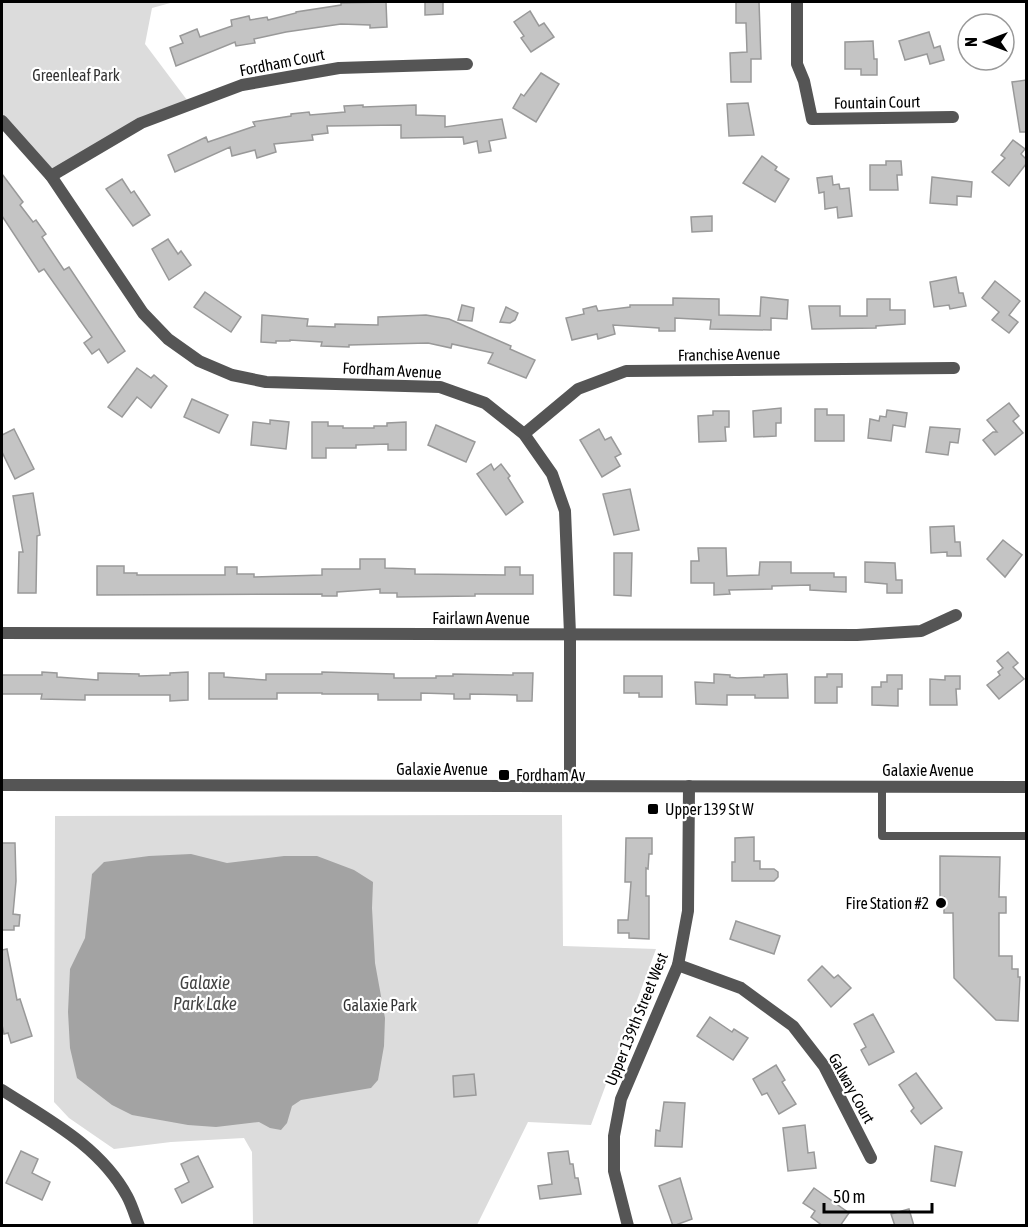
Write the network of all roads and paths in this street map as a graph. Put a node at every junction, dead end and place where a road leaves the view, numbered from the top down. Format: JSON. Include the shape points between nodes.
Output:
{"nodes":[{"id":1,"x":797,"y":2,"type":"edge"},
{"id":2,"x":467,"y":64,"type":"dead end"},
{"id":3,"x":954,"y":117,"type":"dead end"},
{"id":4,"x":2,"y":121,"type":"edge"},
{"id":5,"x":51,"y":176,"type":"junction"},
{"id":6,"x":954,"y":368,"type":"dead end"},
{"id":7,"x":524,"y":434,"type":"junction"},
{"id":8,"x":956,"y":615,"type":"dead end"},
{"id":9,"x":2,"y":633,"type":"edge"},
{"id":10,"x":570,"y":634,"type":"junction"},
{"id":11,"x":2,"y":785,"type":"edge"},
{"id":12,"x":570,"y":786,"type":"junction"},
{"id":13,"x":689,"y":786,"type":"junction"},
{"id":14,"x":882,"y":787,"type":"junction"},
{"id":15,"x":1026,"y":787,"type":"edge"},
{"id":16,"x":1026,"y":836,"type":"edge"},
{"id":17,"x":678,"y":965,"type":"junction"},
{"id":18,"x":2,"y":1090,"type":"edge"},
{"id":19,"x":871,"y":1158,"type":"dead end"},
{"id":20,"x":139,"y":1226,"type":"edge"},
{"id":21,"x":628,"y":1226,"type":"edge"}],
"edges":[{"from":1,"to":3,"type":"street","name":"Fountain Court","via":[[797,64],[812,119]]},
{"from":2,"to":5,"type":"street","name":"Fordham Court","via":[[339,68],[242,85],[141,123]]},
{"from":4,"to":5,"type":"street","name":"Fordham Avenue"},
{"from":5,"to":7,"type":"street","name":"Fordham Avenue","via":[[142,313],[168,339],[199,361],[232,375],[266,382],[440,387],[485,403]]},
{"from":6,"to":7,"type":"street","name":"Franchise Avenue","via":[[626,371],[578,389]]},
{"from":7,"to":10,"type":"street","name":"Fordham Avenue","via":[[552,474],[566,512]]},
{"from":8,"to":10,"type":"street","name":"Fairlawn Avenue","via":[[921,631],[857,635]]},
{"from":9,"to":10,"type":"street","name":"Fairlawn Avenue"},
{"from":10,"to":12,"type":"street","name":"Fordham Avenue"},
{"from":11,"to":12,"type":"street","name":"Galaxie Avenue"},
{"from":12,"to":13,"type":"street","name":"Galaxie Avenue"},
{"from":13,"to":14,"type":"street","name":"Galaxie Avenue"},
{"from":13,"to":17,"type":"street","name":"Upper 139th Street West","via":[[688,911]]},
{"from":14,"to":15,"type":"street","name":"Galaxie Avenue"},
{"from":14,"to":16,"type":"lane","via":[[882,836]]},
{"from":17,"to":19,"type":"street","name":"Galway Court","via":[[741,988],[794,1026],[824,1066]]},
{"from":17,"to":21,"type":"street","name":"Upper 139th Street West","via":[[621,1099],[614,1136],[614,1171]]},
{"from":18,"to":20,"type":"street","via":[[74,1136],[102,1162],[126,1195]]}]}
